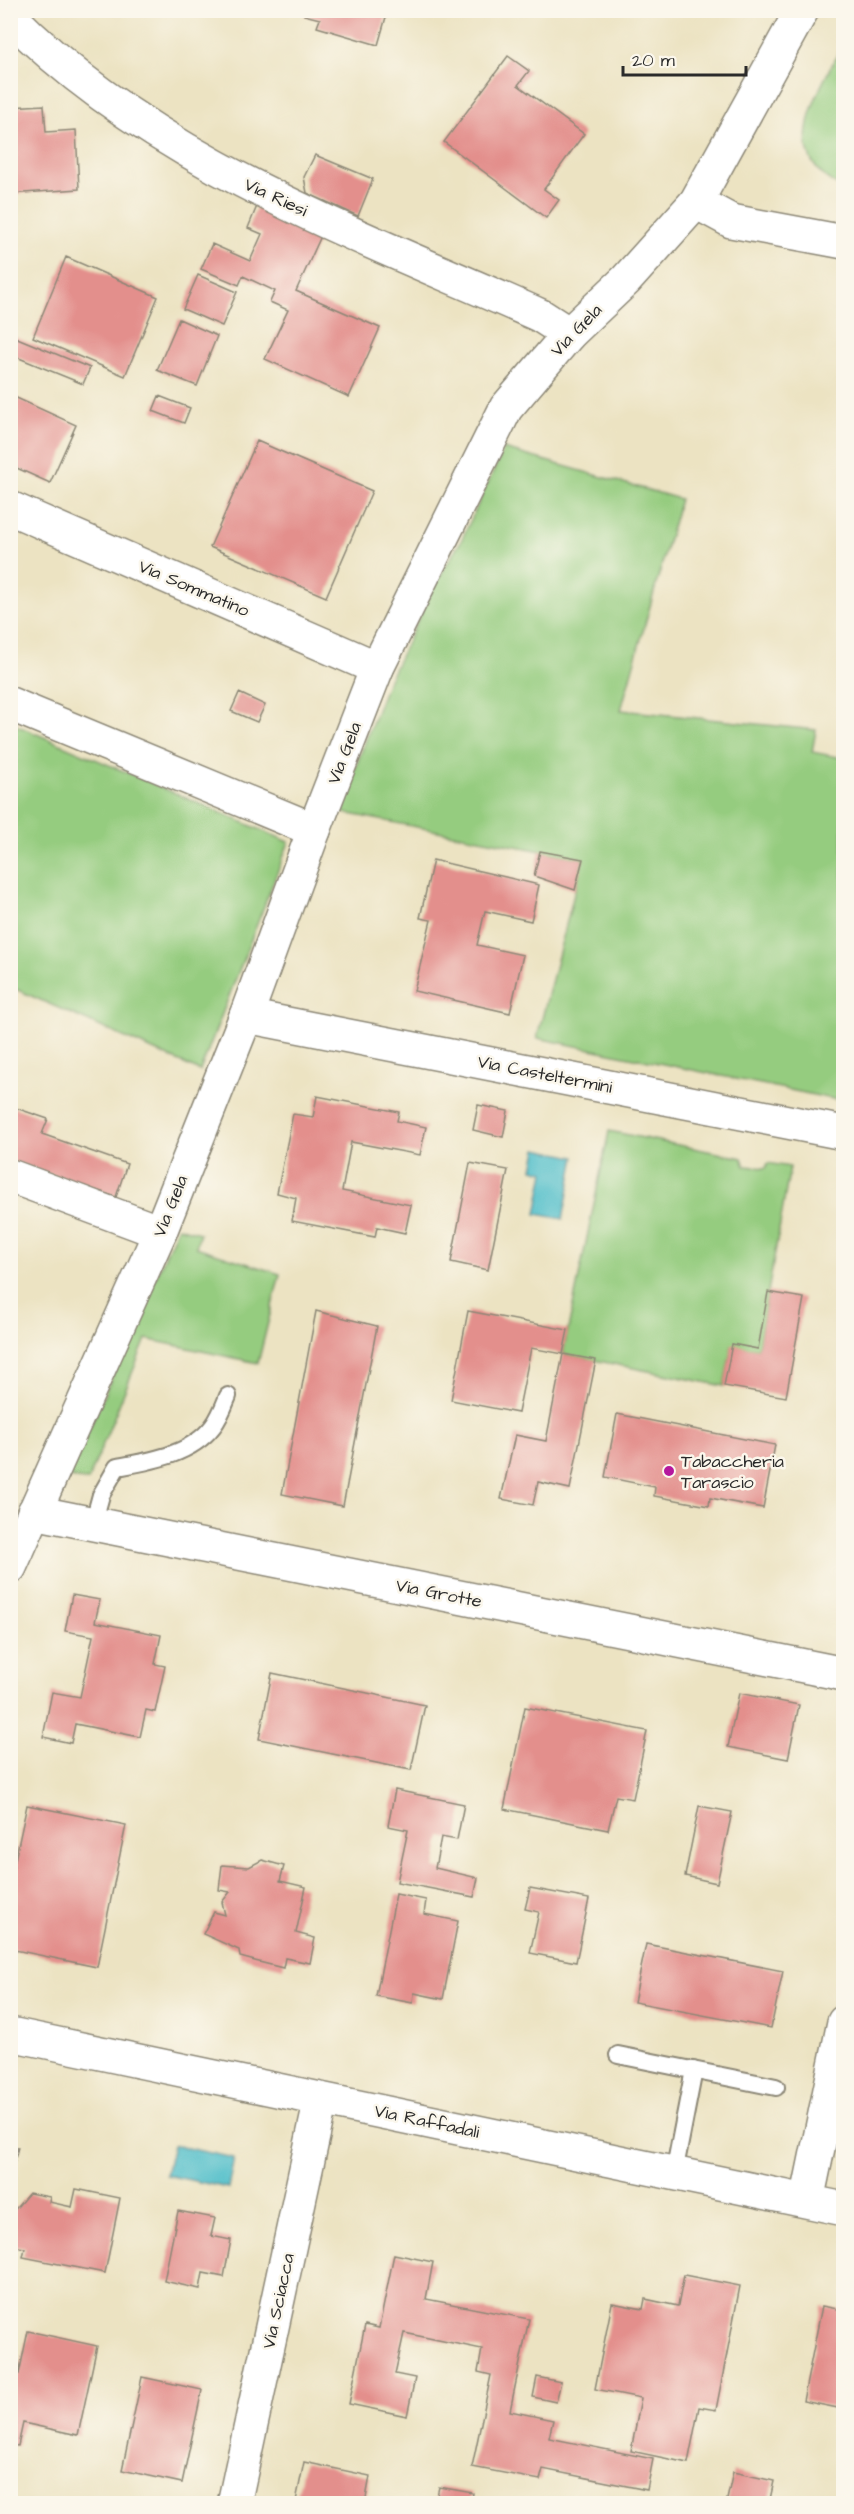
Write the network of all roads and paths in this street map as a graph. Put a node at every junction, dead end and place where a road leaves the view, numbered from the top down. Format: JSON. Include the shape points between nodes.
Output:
{"nodes":[{"id":1,"x":802,"y":10,"type":"edge"},
{"id":2,"x":10,"y":16,"type":"edge"},
{"id":3,"x":696,"y":202,"type":"junction"},
{"id":4,"x":843,"y":242,"type":"edge"},
{"id":5,"x":569,"y":334,"type":"junction"},
{"id":6,"x":10,"y":508,"type":"edge"},
{"id":7,"x":377,"y":668,"type":"junction"},
{"id":8,"x":10,"y":704,"type":"edge"},
{"id":9,"x":314,"y":830,"type":"junction"},
{"id":10,"x":246,"y":1016,"type":"junction"},
{"id":11,"x":843,"y":1133,"type":"edge"},
{"id":12,"x":10,"y":1176,"type":"edge"},
{"id":13,"x":160,"y":1232,"type":"junction"},
{"id":14,"x":228,"y":1396,"type":"dead end"},
{"id":15,"x":34,"y":1512,"type":"junction"},
{"id":16,"x":93,"y":1524,"type":"junction"},
{"id":17,"x":10,"y":1567,"type":"edge"},
{"id":18,"x":843,"y":1674,"type":"edge"},
{"id":19,"x":843,"y":2022,"type":"edge"},
{"id":20,"x":10,"y":2034,"type":"edge"},
{"id":21,"x":618,"y":2055,"type":"dead end"},
{"id":22,"x":694,"y":2070,"type":"junction"},
{"id":23,"x":776,"y":2087,"type":"dead end"},
{"id":24,"x":321,"y":2099,"type":"junction"},
{"id":25,"x":674,"y":2173,"type":"junction"},
{"id":26,"x":807,"y":2201,"type":"junction"},
{"id":27,"x":843,"y":2209,"type":"edge"},
{"id":28,"x":234,"y":2504,"type":"edge"}],
"edges":[{"from":1,"to":3,"type":"street","name":"Via Gela"},
{"from":2,"to":5,"type":"street","name":"Via Riesi","via":[[110,103],[224,172],[542,316]]},
{"from":3,"to":4,"type":"street","via":[[731,221]]},
{"from":3,"to":5,"type":"street","name":"Via Gela","via":[[626,280]]},
{"from":5,"to":7,"type":"street","name":"Via Gela","via":[[506,408]]},
{"from":6,"to":7,"type":"street","name":"Via Sommatino"},
{"from":7,"to":9,"type":"street","name":"Via Gela"},
{"from":8,"to":9,"type":"street"},
{"from":9,"to":10,"type":"street","name":"Via Gela"},
{"from":10,"to":11,"type":"street","name":"Via Casteltermini"},
{"from":10,"to":13,"type":"street","name":"Via Gela"},
{"from":12,"to":13,"type":"street"},
{"from":13,"to":15,"type":"street","name":"Via Gela"},
{"from":14,"to":16,"type":"lane","via":[[213,1426],[186,1449],[117,1467],[101,1495]]},
{"from":15,"to":16,"type":"street","name":"Via Grotte"},
{"from":15,"to":17,"type":"street","name":"Via Gela"},
{"from":16,"to":18,"type":"street","name":"Via Grotte"},
{"from":19,"to":26,"type":"street"},
{"from":20,"to":24,"type":"street","name":"Via Raffadali"},
{"from":21,"to":22,"type":"lane"},
{"from":22,"to":23,"type":"lane"},
{"from":22,"to":25,"type":"lane"},
{"from":24,"to":25,"type":"street","name":"Via Raffadali"},
{"from":24,"to":28,"type":"street","name":"Via Sciacca"},
{"from":25,"to":26,"type":"street","name":"Via Raffadali"},
{"from":26,"to":27,"type":"street","name":"Via Raffadali"}]}
